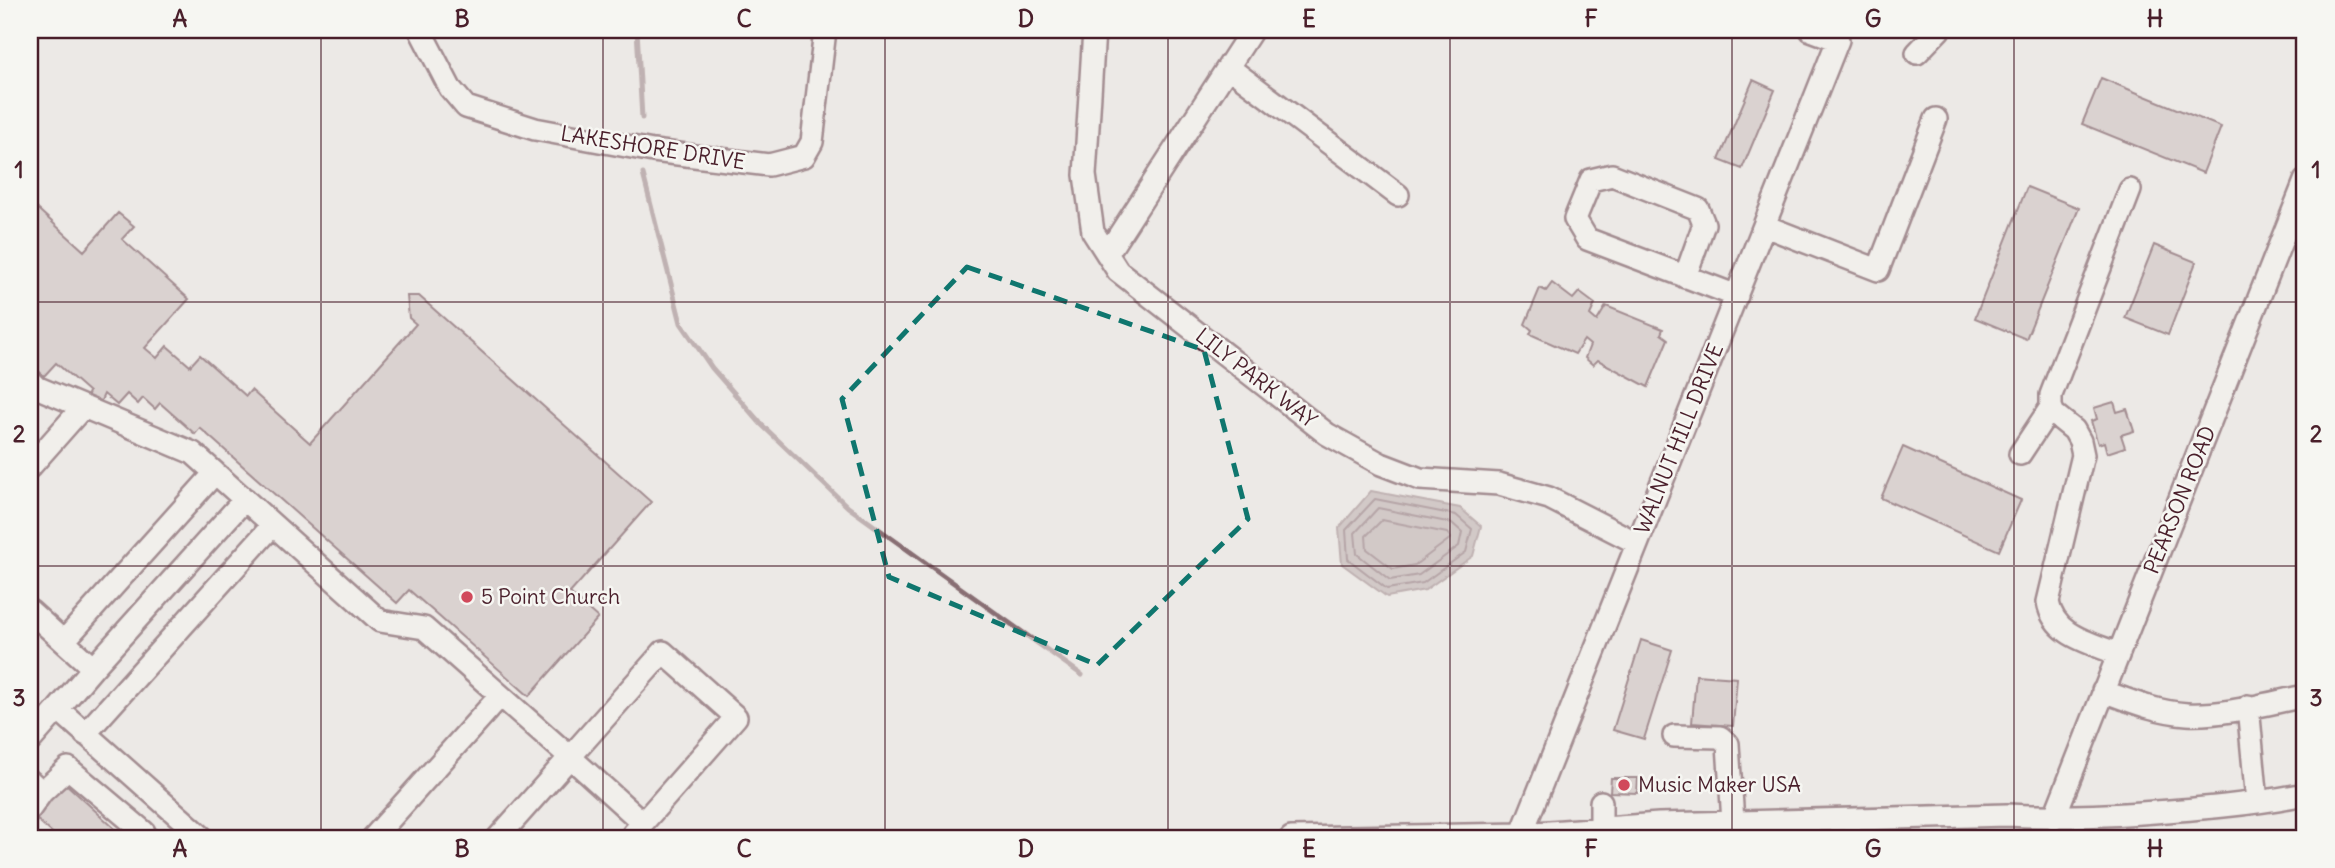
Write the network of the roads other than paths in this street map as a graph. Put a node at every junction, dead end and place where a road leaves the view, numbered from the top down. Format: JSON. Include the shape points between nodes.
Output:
{"nodes":[{"id":1,"x":420,"y":30,"type":"edge"},
{"id":2,"x":825,"y":30,"type":"edge"},
{"id":3,"x":1094,"y":30,"type":"edge"},
{"id":4,"x":1252,"y":30,"type":"edge"},
{"id":5,"x":1811,"y":30,"type":"edge"},
{"id":6,"x":1939,"y":30,"type":"edge"},
{"id":7,"x":1917,"y":53,"type":"dead end"},
{"id":8,"x":1228,"y":67,"type":"junction"},
{"id":9,"x":1936,"y":120,"type":"dead end"},
{"id":10,"x":2305,"y":181,"type":"edge"},
{"id":11,"x":2130,"y":190,"type":"dead end"},
{"id":12,"x":1398,"y":195,"type":"dead end"},
{"id":13,"x":1765,"y":226,"type":"junction"},
{"id":14,"x":1107,"y":254,"type":"junction"},
{"id":15,"x":1685,"y":276,"type":"junction"},
{"id":16,"x":1737,"y":296,"type":"junction"},
{"id":17,"x":30,"y":381,"type":"edge"},
{"id":18,"x":83,"y":407,"type":"junction"},
{"id":19,"x":2051,"y":407,"type":"junction"},
{"id":20,"x":2020,"y":454,"type":"dead end"},
{"id":21,"x":30,"y":467,"type":"edge"},
{"id":22,"x":215,"y":473,"type":"junction"},
{"id":23,"x":245,"y":499,"type":"junction"},
{"id":24,"x":273,"y":525,"type":"junction"},
{"id":25,"x":1637,"y":543,"type":"junction"},
{"id":26,"x":30,"y":611,"type":"edge"},
{"id":27,"x":64,"y":641,"type":"junction"},
{"id":28,"x":2118,"y":654,"type":"junction"},
{"id":29,"x":93,"y":668,"type":"junction"},
{"id":30,"x":2103,"y":691,"type":"junction"},
{"id":31,"x":500,"y":696,"type":"junction"},
{"id":32,"x":2305,"y":696,"type":"edge"},
{"id":33,"x":2248,"y":706,"type":"junction"},
{"id":34,"x":58,"y":709,"type":"junction"},
{"id":35,"x":85,"y":734,"type":"junction"},
{"id":36,"x":1674,"y":736,"type":"dead end"},
{"id":37,"x":30,"y":741,"type":"edge"},
{"id":38,"x":569,"y":757,"type":"junction"},
{"id":39,"x":34,"y":794,"type":"edge"},
{"id":40,"x":2305,"y":794,"type":"edge"},
{"id":41,"x":1601,"y":802,"type":"dead end"},
{"id":42,"x":2257,"y":802,"type":"junction"},
{"id":43,"x":165,"y":805,"type":"junction"},
{"id":44,"x":2054,"y":818,"type":"junction"},
{"id":45,"x":1733,"y":822,"type":"junction"},
{"id":46,"x":1601,"y":829,"type":"junction"},
{"id":47,"x":1657,"y":831,"type":"edge"},
{"id":48,"x":636,"y":833,"type":"edge"},
{"id":49,"x":144,"y":835,"type":"edge"},
{"id":50,"x":1521,"y":836,"type":"edge"},
{"id":51,"x":202,"y":838,"type":"edge"},
{"id":52,"x":373,"y":838,"type":"edge"},
{"id":53,"x":498,"y":838,"type":"edge"},
{"id":54,"x":1291,"y":838,"type":"edge"}],
"edges":[{"from":1,"to":2,"type":"street","name":"LAKESHORE DRIVE","via":[[450,88],[466,107],[535,129],[653,151],[769,165],[804,156],[812,142]]},
{"from":3,"to":14,"type":"street","name":"LILY PARK WAY","via":[[1085,175],[1093,232]]},
{"from":4,"to":8,"type":"street"},
{"from":5,"to":13,"type":"street","name":"WALNUT HILL DRIVE","via":[[1838,40]]},
{"from":6,"to":7,"type":"street"},
{"from":8,"to":12,"type":"street"},
{"from":8,"to":14,"type":"street"},
{"from":9,"to":13,"type":"street","via":[[1878,270]]},
{"from":10,"to":28,"type":"street","name":"PEARSON ROAD"},
{"from":11,"to":19,"type":"street","via":[[2051,395]]},
{"from":13,"to":16,"type":"street","name":"WALNUT HILL DRIVE"},
{"from":14,"to":25,"type":"street","name":"LILY PARK WAY","via":[[1118,271],[1327,434],[1381,464],[1420,479],[1499,484],[1549,498]]},
{"from":15,"to":15,"type":"street","via":[[1587,239],[1575,219],[1591,180],[1612,175],[1698,209],[1704,224]]},
{"from":15,"to":16,"type":"street"},
{"from":16,"to":25,"type":"street","name":"WALNUT HILL DRIVE"},
{"from":17,"to":18,"type":"street"},
{"from":18,"to":21,"type":"street"},
{"from":18,"to":22,"type":"street","via":[[194,453]]},
{"from":19,"to":20,"type":"street"},
{"from":19,"to":28,"type":"street","via":[[2074,430],[2083,455],[2048,601],[2051,615],[2074,636]]},
{"from":22,"to":23,"type":"street"},
{"from":22,"to":27,"type":"street"},
{"from":23,"to":24,"type":"street"},
{"from":23,"to":29,"type":"street"},
{"from":24,"to":31,"type":"street","via":[[380,621],[424,628]]},
{"from":24,"to":35,"type":"street"},
{"from":25,"to":50,"type":"street","name":"WALNUT HILL DRIVE"},
{"from":26,"to":27,"type":"street"},
{"from":27,"to":29,"type":"street"},
{"from":28,"to":30,"type":"street","name":"PEARSON ROAD"},
{"from":29,"to":34,"type":"street"},
{"from":30,"to":33,"type":"street","via":[[2143,706],[2181,713]]},
{"from":30,"to":44,"type":"street","name":"PEARSON ROAD"},
{"from":31,"to":38,"type":"street"},
{"from":31,"to":52,"type":"street"},
{"from":32,"to":33,"type":"street"},
{"from":33,"to":42,"type":"street"},
{"from":34,"to":35,"type":"street"},
{"from":34,"to":37,"type":"street"},
{"from":35,"to":43,"type":"street"},
{"from":36,"to":45,"type":"street","via":[[1720,737],[1728,744]]},
{"from":38,"to":48,"type":"street"},
{"from":38,"to":48,"type":"street","via":[[663,652],[736,717]]},
{"from":38,"to":53,"type":"street"},
{"from":39,"to":49,"type":"street","via":[[68,768]]},
{"from":40,"to":42,"type":"street"},
{"from":41,"to":46,"type":"street"},
{"from":42,"to":44,"type":"street"},
{"from":43,"to":49,"type":"street"},
{"from":43,"to":51,"type":"street"},
{"from":44,"to":45,"type":"street","via":[[2007,815]]},
{"from":45,"to":47,"type":"street"},
{"from":46,"to":47,"type":"street"},
{"from":46,"to":50,"type":"street"},
{"from":50,"to":54,"type":"street"}]}
